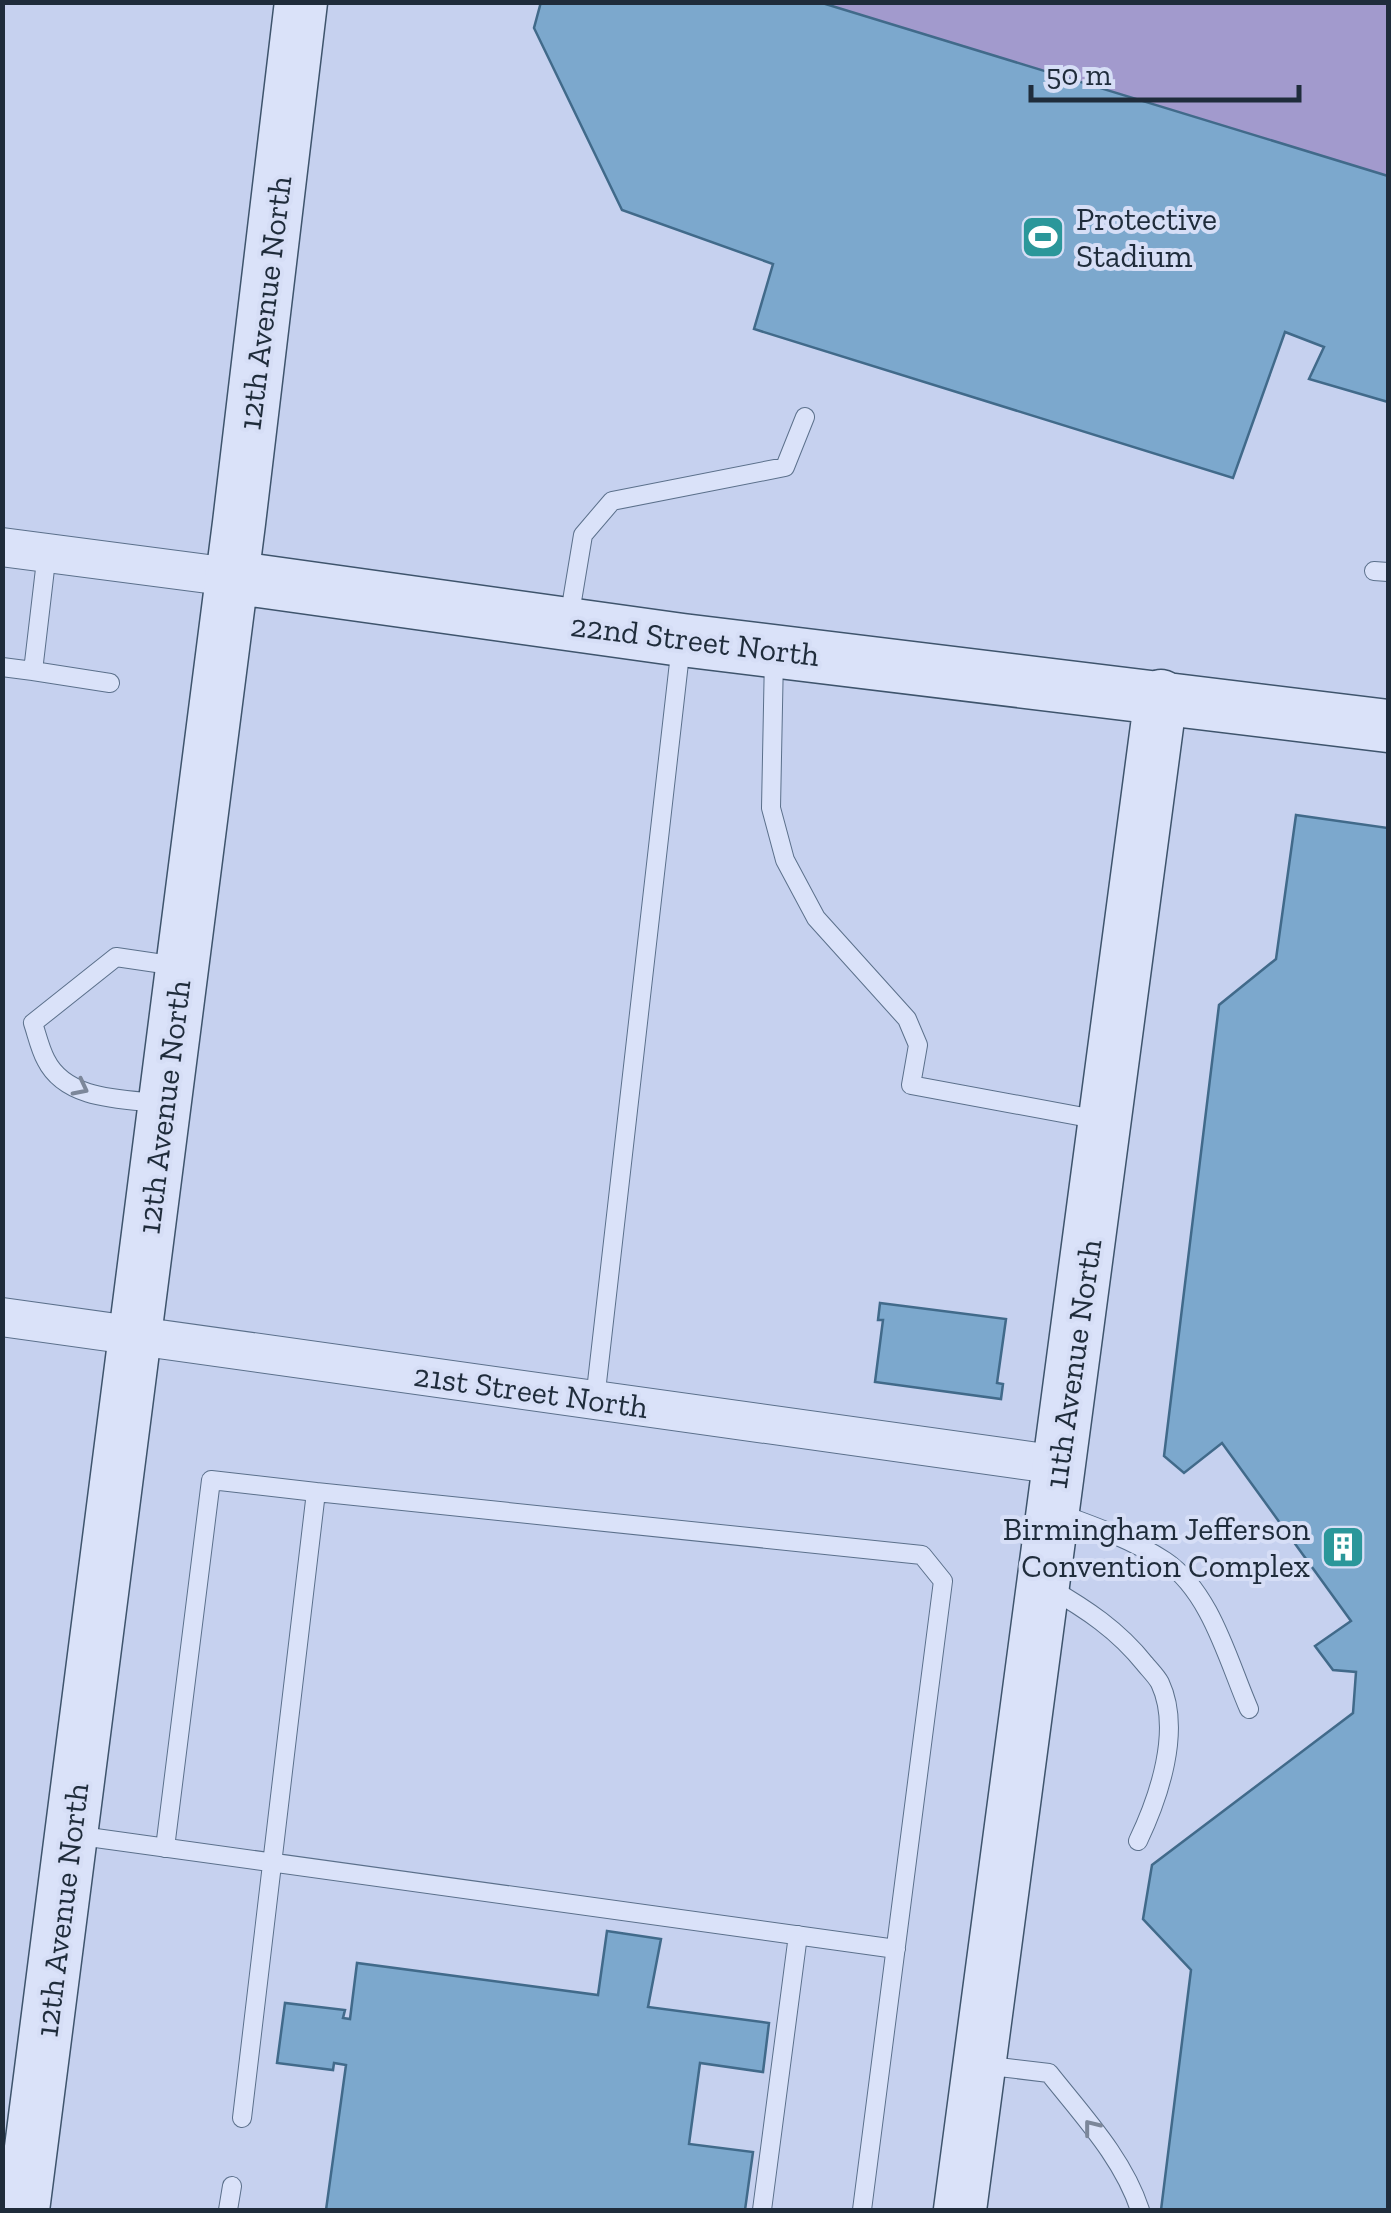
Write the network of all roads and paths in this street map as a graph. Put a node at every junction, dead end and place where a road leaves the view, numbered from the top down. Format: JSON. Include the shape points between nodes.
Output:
{"nodes":[{"id":1,"x":302,"y":2,"type":"edge"},
{"id":2,"x":805,"y":417,"type":"dead end"},
{"id":3,"x":2,"y":547,"type":"edge"},
{"id":4,"x":47,"y":552,"type":"junction"},
{"id":5,"x":232,"y":577,"type":"junction"},
{"id":6,"x":568,"y":624,"type":"junction"},
{"id":7,"x":682,"y":640,"type":"junction"},
{"id":8,"x":774,"y":650,"type":"junction"},
{"id":9,"x":2,"y":667,"type":"edge"},
{"id":10,"x":34,"y":672,"type":"junction"},
{"id":11,"x":110,"y":683,"type":"dead end"},
{"id":12,"x":1161,"y":696,"type":"junction"},
{"id":13,"x":1388,"y":726,"type":"edge"},
{"id":14,"x":182,"y":966,"type":"junction"},
{"id":15,"x":164,"y":1104,"type":"junction"},
{"id":16,"x":1105,"y":1121,"type":"junction"},
{"id":17,"x":2,"y":1317,"type":"edge"},
{"id":18,"x":135,"y":1335,"type":"junction"},
{"id":19,"x":595,"y":1400,"type":"junction"},
{"id":20,"x":1056,"y":1488,"type":"junction"},
{"id":21,"x":316,"y":1492,"type":"junction"},
{"id":22,"x":1044,"y":1584,"type":"junction"},
{"id":23,"x":1248,"y":1710,"type":"dead end"},
{"id":24,"x":72,"y":1834,"type":"junction"},
{"id":25,"x":1138,"y":1841,"type":"dead end"},
{"id":26,"x":165,"y":1848,"type":"junction"},
{"id":27,"x":272,"y":1863,"type":"junction"},
{"id":28,"x":798,"y":1935,"type":"junction"},
{"id":29,"x":896,"y":1948,"type":"junction"},
{"id":30,"x":980,"y":2064,"type":"junction"},
{"id":31,"x":242,"y":2118,"type":"dead end"},
{"id":32,"x":18,"y":2131,"type":"edge"},
{"id":33,"x":232,"y":2186,"type":"dead end"},
{"id":34,"x":24,"y":2210,"type":"edge"},
{"id":35,"x":228,"y":2210,"type":"edge"},
{"id":36,"x":762,"y":2210,"type":"edge"},
{"id":37,"x":862,"y":2210,"type":"edge"},
{"id":38,"x":960,"y":2210,"type":"edge"},
{"id":39,"x":1140,"y":2210,"type":"edge"}],
"edges":[{"from":1,"to":5,"type":"street","name":"12th Avenue North"},
{"from":2,"to":6,"type":"lane","via":[[785,467],[612,500],[583,535]]},
{"from":3,"to":4,"type":"street","name":"22nd Street North"},
{"from":4,"to":5,"type":"street","name":"22nd Street North"},
{"from":4,"to":10,"type":"lane"},
{"from":5,"to":6,"type":"street","name":"22nd Street North"},
{"from":5,"to":14,"type":"street","name":"12th Avenue North"},
{"from":6,"to":7,"type":"street","name":"22nd Street North"},
{"from":7,"to":8,"type":"street","name":"22nd Street North"},
{"from":7,"to":19,"type":"lane"},
{"from":8,"to":12,"type":"street","name":"22nd Street North"},
{"from":8,"to":16,"type":"lane","via":[[770,808],[784,860],[816,918],[907,1020],[918,1045],[911,1086]]},
{"from":9,"to":10,"type":"lane"},
{"from":10,"to":11,"type":"lane"},
{"from":12,"to":13,"type":"street","name":"22nd Street North"},
{"from":12,"to":16,"type":"street","name":"11th Avenue North"},
{"from":14,"to":15,"type":"street","name":"12th Avenue North"},
{"from":14,"to":15,"type":"lane","one_way":true,"via":[[116,957],[33,1022],[46,1063],[72,1087]]},
{"from":15,"to":18,"type":"street","name":"12th Avenue North"},
{"from":16,"to":20,"type":"street","name":"11th Avenue North"},
{"from":17,"to":18,"type":"street","name":"21st Street North"},
{"from":18,"to":19,"type":"street","name":"21st Street North"},
{"from":18,"to":24,"type":"street","name":"12th Avenue North"},
{"from":19,"to":20,"type":"street","name":"21st Street North"},
{"from":20,"to":22,"type":"street","name":"11th Avenue North"},
{"from":20,"to":23,"type":"lane","via":[[1106,1531],[1179,1574],[1208,1613]]},
{"from":21,"to":26,"type":"lane","via":[[211,1480]]},
{"from":21,"to":27,"type":"lane"},
{"from":21,"to":29,"type":"lane","via":[[922,1555],[944,1580]]},
{"from":22,"to":25,"type":"lane","via":[[1128,1642],[1160,1683],[1170,1729],[1157,1801]]},
{"from":22,"to":30,"type":"street","name":"11th Avenue North"},
{"from":24,"to":26,"type":"lane"},
{"from":24,"to":32,"type":"street","name":"12th Avenue North"},
{"from":26,"to":27,"type":"lane"},
{"from":27,"to":28,"type":"lane"},
{"from":27,"to":31,"type":"lane"},
{"from":28,"to":29,"type":"lane"},
{"from":28,"to":36,"type":"lane"},
{"from":29,"to":37,"type":"lane"},
{"from":30,"to":38,"type":"street","name":"11th Avenue North"},
{"from":39,"to":30,"type":"lane","one_way":true,"via":[[1120,2164],[1050,2073]]},
{"from":32,"to":34,"type":"street","name":"12th Avenue North"},
{"from":33,"to":35,"type":"lane"}]}
